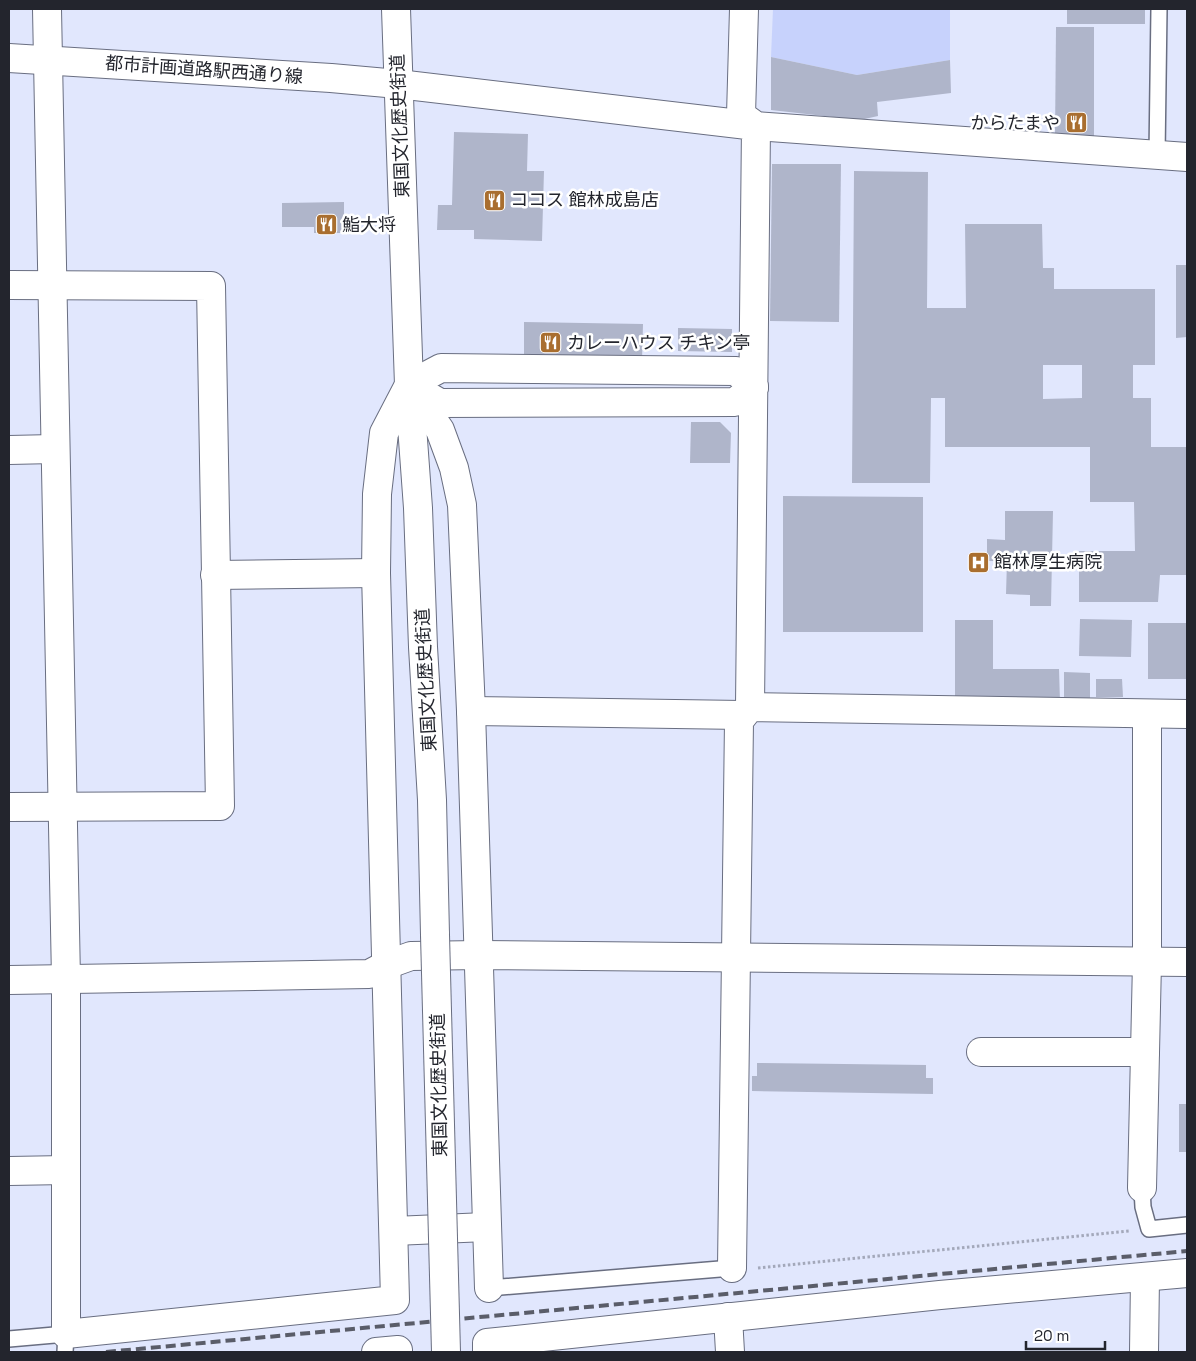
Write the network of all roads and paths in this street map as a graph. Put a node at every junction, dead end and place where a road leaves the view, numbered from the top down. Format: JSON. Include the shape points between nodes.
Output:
{"nodes":[{"id":1,"x":47,"y":9,"type":"edge"},
{"id":2,"x":396,"y":9,"type":"edge"},
{"id":3,"x":744,"y":9,"type":"edge"},
{"id":4,"x":1159,"y":9,"type":"edge"},
{"id":5,"x":9,"y":58,"type":"edge"},
{"id":6,"x":48,"y":60,"type":"junction"},
{"id":7,"x":398,"y":84,"type":"junction"},
{"id":8,"x":756,"y":126,"type":"junction"},
{"id":9,"x":1157,"y":155,"type":"junction"},
{"id":10,"x":1187,"y":157,"type":"edge"},
{"id":11,"x":9,"y":285,"type":"edge"},
{"id":12,"x":52,"y":286,"type":"junction"},
{"id":13,"x":409,"y":385,"type":"junction"},
{"id":14,"x":754,"y":387,"type":"junction"},
{"id":15,"x":54,"y":449,"type":"junction"},
{"id":16,"x":9,"y":450,"type":"edge"},
{"id":17,"x":376,"y":573,"type":"junction"},
{"id":18,"x":215,"y":575,"type":"junction"},
{"id":19,"x":471,"y":711,"type":"junction"},
{"id":20,"x":746,"y":711,"type":"junction"},
{"id":21,"x":1147,"y":714,"type":"junction"},
{"id":22,"x":1187,"y":714,"type":"edge"},
{"id":23,"x":62,"y":806,"type":"junction"},
{"id":24,"x":9,"y":807,"type":"edge"},
{"id":25,"x":479,"y":955,"type":"junction"},
{"id":26,"x":736,"y":957,"type":"junction"},
{"id":27,"x":1147,"y":962,"type":"junction"},
{"id":28,"x":1187,"y":962,"type":"edge"},
{"id":29,"x":386,"y":964,"type":"junction"},
{"id":30,"x":66,"y":979,"type":"junction"},
{"id":31,"x":9,"y":980,"type":"edge"},
{"id":32,"x":981,"y":1052,"type":"dead end"},
{"id":33,"x":1145,"y":1052,"type":"junction"},
{"id":34,"x":66,"y":1170,"type":"junction"},
{"id":35,"x":9,"y":1171,"type":"edge"},
{"id":36,"x":1142,"y":1188,"type":"joint"},
{"id":37,"x":1187,"y":1226,"type":"edge"},
{"id":38,"x":486,"y":1227,"type":"junction"},
{"id":39,"x":1149,"y":1229,"type":"junction"},
{"id":40,"x":394,"y":1231,"type":"junction"},
{"id":41,"x":732,"y":1268,"type":"junction"},
{"id":42,"x":1187,"y":1273,"type":"edge"},
{"id":43,"x":1145,"y":1277,"type":"junction"},
{"id":44,"x":488,"y":1288,"type":"joint"},
{"id":45,"x":728,"y":1317,"type":"junction"},
{"id":46,"x":9,"y":1339,"type":"edge"},
{"id":47,"x":66,"y":1343,"type":"edge"},
{"id":48,"x":376,"y":1352,"type":"edge"},
{"id":49,"x":398,"y":1352,"type":"edge"},
{"id":50,"x":446,"y":1352,"type":"edge"},
{"id":51,"x":487,"y":1352,"type":"edge"},
{"id":52,"x":730,"y":1352,"type":"edge"},
{"id":53,"x":1144,"y":1352,"type":"edge"}],
"edges":[{"from":1,"to":6,"type":"main road"},
{"from":2,"to":7,"type":"main road","name":"東国文化歴史街道"},
{"from":3,"to":8,"type":"main road","via":[[742,115]]},
{"from":4,"to":9,"type":"lane"},
{"from":5,"to":6,"type":"main road","name":"都市計画道路駅西通り線"},
{"from":6,"to":7,"type":"main road","name":"都市計画道路駅西通り線"},
{"from":6,"to":12,"type":"main road"},
{"from":7,"to":8,"type":"main road","name":"都市計画道路駅西通り線"},
{"from":7,"to":13,"type":"main road","name":"東国文化歴史街道"},
{"from":8,"to":9,"type":"main road","name":"都市計画道路駅西通り線"},
{"from":8,"to":14,"type":"main road"},
{"from":9,"to":10,"type":"main road","name":"都市計画道路駅西通り線"},
{"from":11,"to":12,"type":"main road"},
{"from":12,"to":15,"type":"main road"},
{"from":12,"to":18,"type":"main road","via":[[211,286]]},
{"from":13,"to":14,"type":"main road","via":[[440,403],[735,402]]},
{"from":13,"to":17,"type":"main road","via":[[384,432],[377,494]]},
{"from":13,"to":19,"type":"main road","via":[[440,430],[454,468],[462,505]]},
{"from":13,"to":50,"type":"main road","name":"東国文化歴史街道","bridge":true,"via":[[432,800]]},
{"from":14,"to":20,"type":"main road"},
{"from":15,"to":16,"type":"main road"},
{"from":15,"to":23,"type":"main road"},
{"from":17,"to":18,"type":"main road"},
{"from":17,"to":29,"type":"main road"},
{"from":18,"to":23,"type":"main road","via":[[220,806]]},
{"from":19,"to":20,"type":"main road"},
{"from":19,"to":25,"type":"main road"},
{"from":20,"to":21,"type":"main road"},
{"from":20,"to":26,"type":"main road","via":[[739,720]]},
{"from":21,"to":22,"type":"main road"},
{"from":21,"to":27,"type":"main road"},
{"from":23,"to":24,"type":"main road"},
{"from":23,"to":30,"type":"main road"},
{"from":25,"to":26,"type":"main road"},
{"from":25,"to":29,"type":"main road","via":[[411,956]]},
{"from":25,"to":38,"type":"main road"},
{"from":26,"to":27,"type":"main road"},
{"from":26,"to":41,"type":"main road"},
{"from":27,"to":28,"type":"main road"},
{"from":27,"to":33,"type":"main road"},
{"from":29,"to":30,"type":"main road","via":[[369,974]]},
{"from":29,"to":40,"type":"main road"},
{"from":30,"to":31,"type":"main road"},
{"from":30,"to":34,"type":"main road"},
{"from":32,"to":33,"type":"main road"},
{"from":33,"to":36,"type":"main road"},
{"from":34,"to":35,"type":"main road"},
{"from":34,"to":47,"type":"main road"},
{"from":36,"to":39,"type":"lane"},
{"from":37,"to":39,"type":"lane"},
{"from":38,"to":40,"type":"main road"},
{"from":38,"to":44,"type":"main road"},
{"from":39,"to":41,"type":"path"},
{"from":40,"to":47,"type":"main road","via":[[395,1300]]},
{"from":41,"to":44,"type":"lane"},
{"from":42,"to":43,"type":"main road"},
{"from":43,"to":45,"type":"main road"},
{"from":43,"to":53,"type":"main road"},
{"from":45,"to":51,"type":"main road","via":[[487,1343]]},
{"from":45,"to":52,"type":"main road"},
{"from":46,"to":47,"type":"lane"},
{"from":48,"to":49,"type":"main road"}]}
